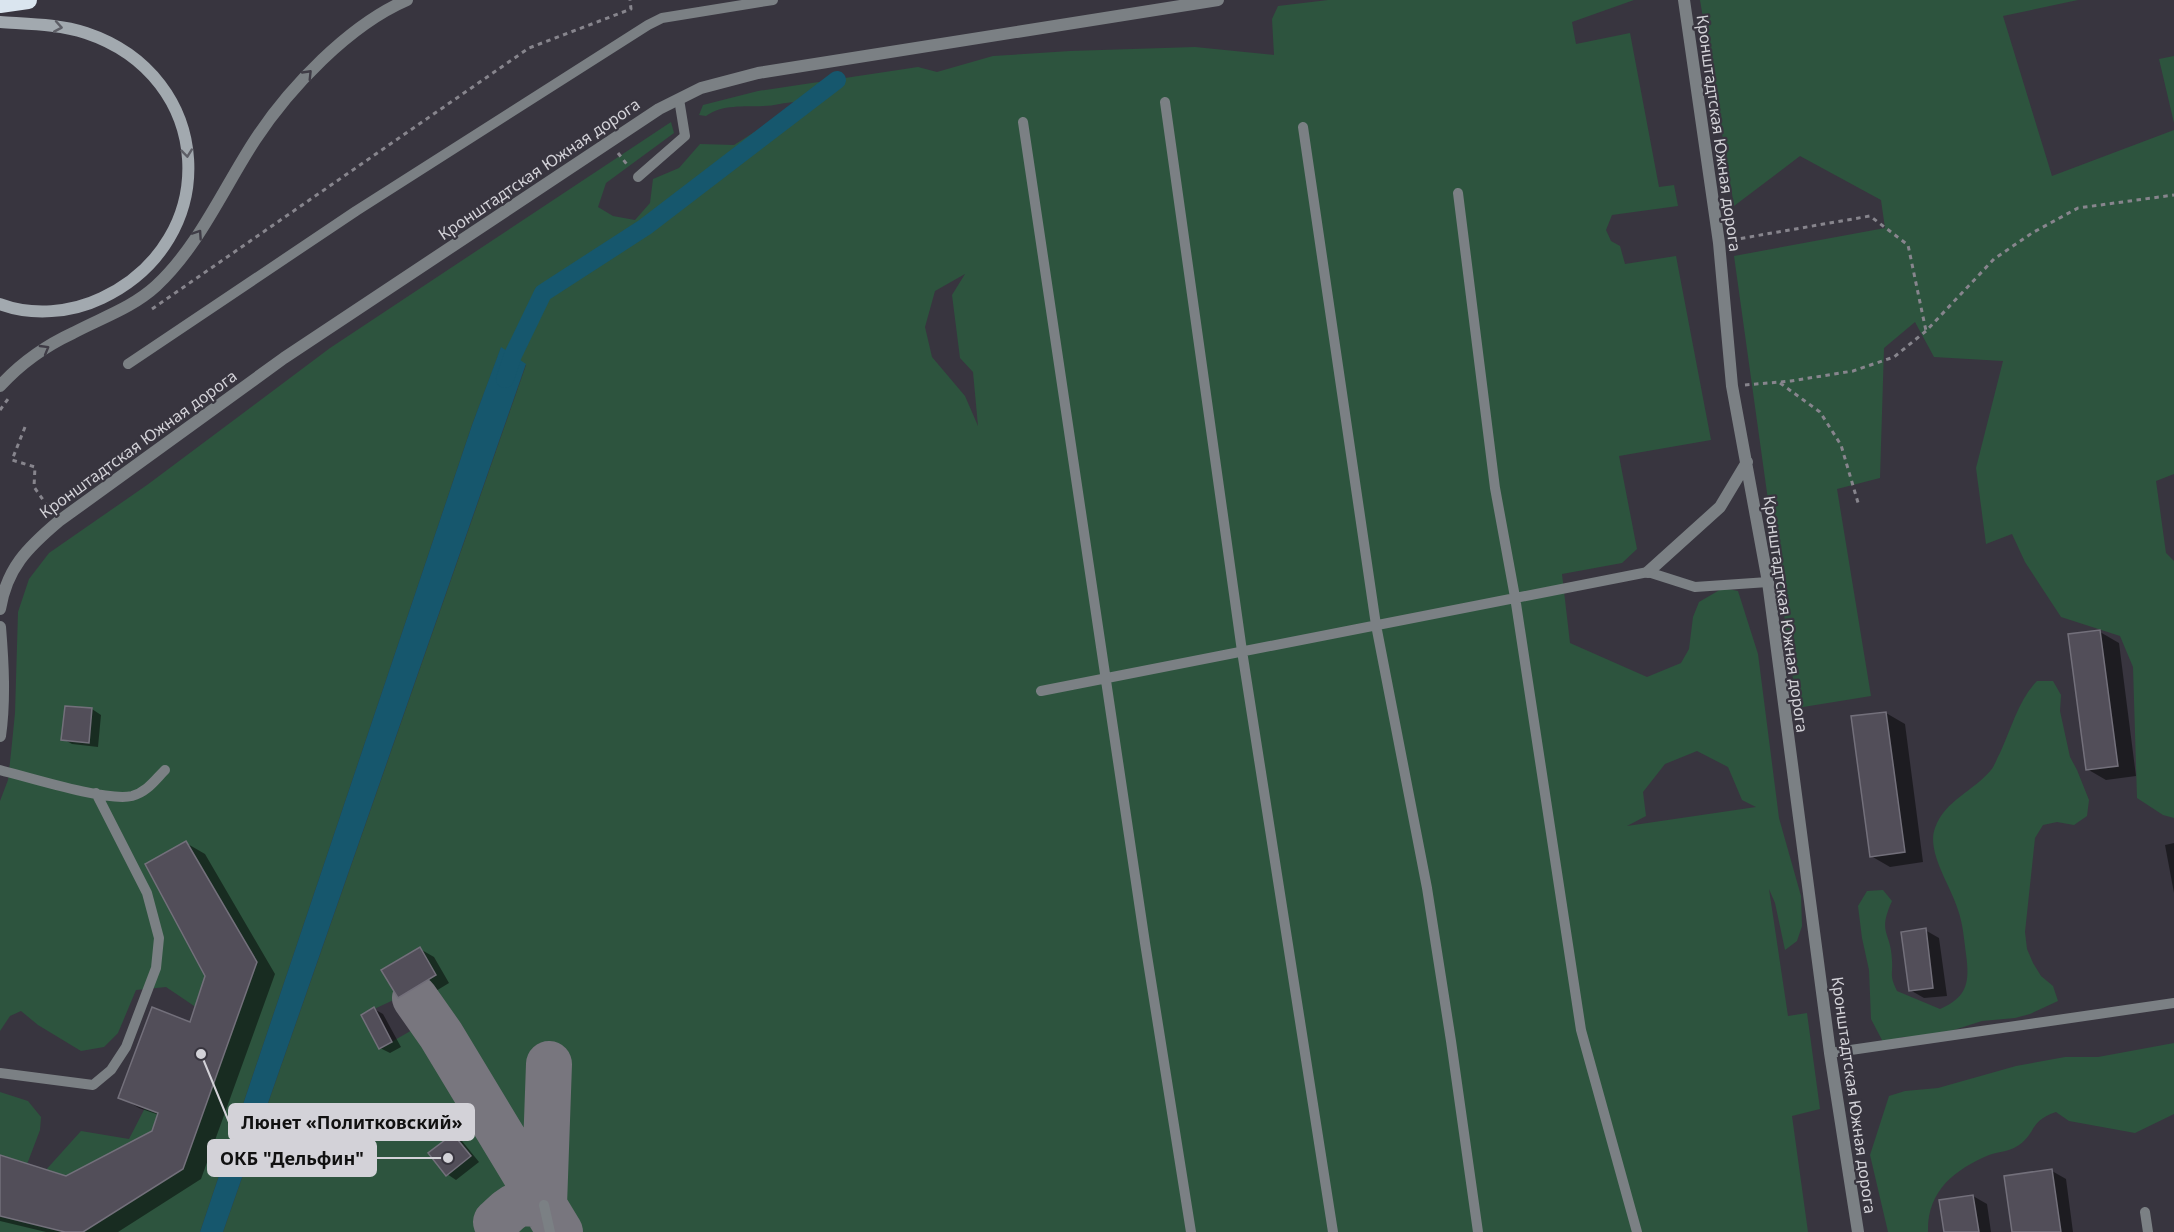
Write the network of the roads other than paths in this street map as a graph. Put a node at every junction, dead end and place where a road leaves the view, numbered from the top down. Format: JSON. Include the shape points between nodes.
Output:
{"nodes":[{"id":1,"x":28,"y":0,"type":"edge"},
{"id":2,"x":407,"y":0,"type":"edge"},
{"id":3,"x":772,"y":0,"type":"edge"},
{"id":4,"x":1218,"y":0,"type":"edge"},
{"id":5,"x":1684,"y":0,"type":"edge"},
{"id":6,"x":0,"y":4,"type":"edge"},
{"id":7,"x":0,"y":22,"type":"edge"},
{"id":8,"x":679,"y":99,"type":"junction"},
{"id":9,"x":1165,"y":102,"type":"dead end"},
{"id":10,"x":1023,"y":122,"type":"dead end"},
{"id":11,"x":1302,"y":127,"type":"dead end"},
{"id":12,"x":638,"y":177,"type":"road end"},
{"id":13,"x":1458,"y":193,"type":"dead end"},
{"id":14,"x":0,"y":304,"type":"edge"},
{"id":15,"x":128,"y":363,"type":"dead end"},
{"id":16,"x":0,"y":386,"type":"edge"},
{"id":17,"x":1747,"y":462,"type":"junction"},
{"id":18,"x":1648,"y":572,"type":"junction"},
{"id":19,"x":1767,"y":582,"type":"junction"},
{"id":20,"x":1515,"y":597,"type":"junction"},
{"id":21,"x":0,"y":609,"type":"edge"},
{"id":22,"x":1376,"y":625,"type":"junction"},
{"id":23,"x":0,"y":627,"type":"edge"},
{"id":24,"x":1242,"y":651,"type":"junction"},
{"id":25,"x":1106,"y":678,"type":"junction"},
{"id":26,"x":1041,"y":691,"type":"dead end"},
{"id":27,"x":0,"y":736,"type":"edge"},
{"id":28,"x":0,"y":770,"type":"edge"},
{"id":29,"x":165,"y":770,"type":"dead end"},
{"id":30,"x":96,"y":793,"type":"junction"},
{"id":31,"x":2174,"y":1003,"type":"edge"},
{"id":32,"x":1830,"y":1053,"type":"junction"},
{"id":33,"x":0,"y":1073,"type":"edge"},
{"id":34,"x":544,"y":1204,"type":"dead end"},
{"id":35,"x":2145,"y":1212,"type":"dead end"},
{"id":36,"x":550,"y":1232,"type":"edge"},
{"id":37,"x":1191,"y":1232,"type":"edge"},
{"id":38,"x":1333,"y":1232,"type":"edge"},
{"id":39,"x":1478,"y":1232,"type":"edge"},
{"id":40,"x":1636,"y":1232,"type":"edge"},
{"id":41,"x":1857,"y":1232,"type":"edge"},
{"id":42,"x":2148,"y":1232,"type":"edge"}],
"edges":[{"from":1,"to":6,"type":"highway"},
{"from":16,"to":2,"type":"street","one_way":true,"via":[[36,354],[132,304],[155,287],[190,245],[281,104],[344,42]]},
{"from":3,"to":15,"type":"lane","via":[[662,18],[648,25],[356,211]]},
{"from":4,"to":8,"type":"street","name":"Кронштадтская Южная дорога","via":[[758,73],[701,88]]},
{"from":5,"to":17,"type":"street","name":"Кронштадтская Южная дорога","via":[[1719,243],[1732,386]]},
{"from":7,"to":14,"type":"main road","one_way":true,"via":[[85,32],[134,57],[154,76],[176,112],[187,149],[188,178],[184,207],[165,248],[135,279],[116,292],[81,307],[45,311]]},
{"from":8,"to":12,"type":"lane","via":[[685,136]]},
{"from":8,"to":21,"type":"street","name":"Кронштадтская Южная дорога","via":[[284,358],[59,521],[19,560],[4,588]]},
{"from":9,"to":24,"type":"lane"},
{"from":10,"to":25,"type":"lane"},
{"from":11,"to":22,"type":"lane"},
{"from":13,"to":20,"type":"lane","via":[[1495,488]]},
{"from":17,"to":18,"type":"street","via":[[1720,507]]},
{"from":17,"to":19,"type":"street","name":"Кронштадтская Южная дорога"},
{"from":18,"to":19,"type":"lane","via":[[1695,587]]},
{"from":18,"to":20,"type":"lane"},
{"from":19,"to":32,"type":"street","name":"Кронштадтская Южная дорога"},
{"from":20,"to":22,"type":"lane"},
{"from":20,"to":40,"type":"lane","via":[[1581,1030]]},
{"from":22,"to":24,"type":"lane"},
{"from":22,"to":39,"type":"lane","via":[[1427,888]]},
{"from":23,"to":27,"type":"street"},
{"from":24,"to":25,"type":"lane"},
{"from":24,"to":38,"type":"lane"},
{"from":25,"to":26,"type":"lane"},
{"from":25,"to":37,"type":"lane"},
{"from":28,"to":30,"type":"lane"},
{"from":29,"to":30,"type":"lane","via":[[147,789],[132,796]]},
{"from":30,"to":33,"type":"lane","via":[[147,893],[159,938],[156,968],[126,1047],[111,1070],[93,1085]]},
{"from":31,"to":32,"type":"lane"},
{"from":32,"to":41,"type":"street","name":"Кронштадтская Южная дорога"},
{"from":34,"to":36,"type":"lane"},
{"from":35,"to":42,"type":"lane"}]}
